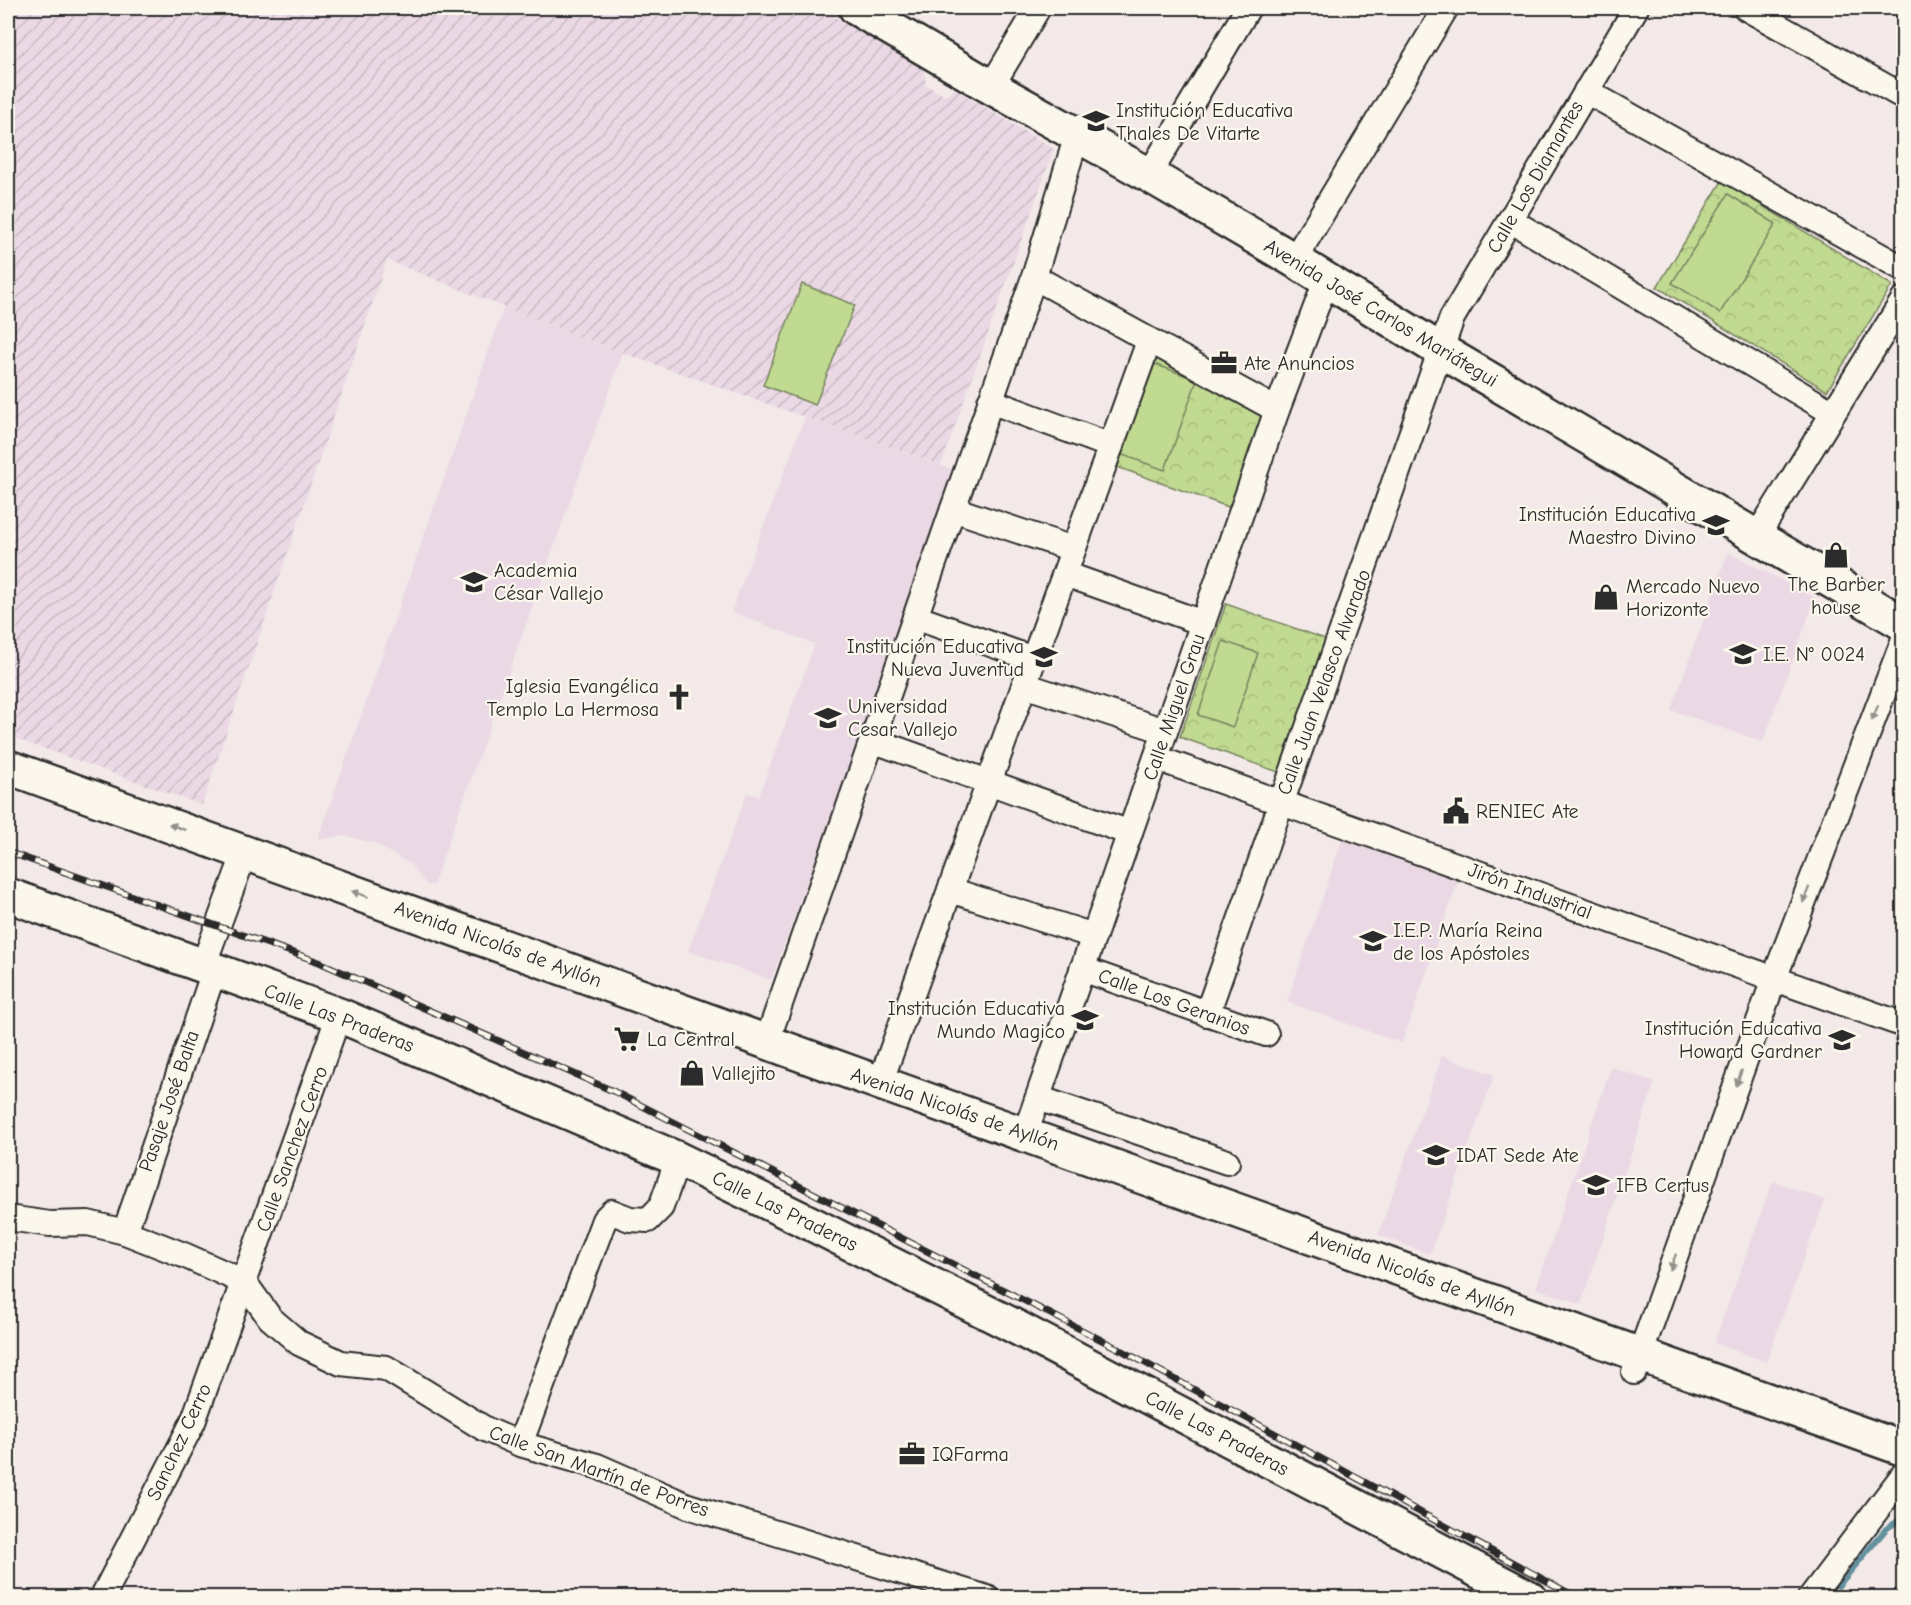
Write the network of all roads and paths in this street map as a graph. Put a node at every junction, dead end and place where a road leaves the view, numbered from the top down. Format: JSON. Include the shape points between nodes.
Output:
{"nodes":[{"id":1,"x":856,"y":8,"type":"edge"},
{"id":2,"x":1038,"y":8,"type":"edge"},
{"id":3,"x":1248,"y":8,"type":"edge"},
{"id":4,"x":1446,"y":8,"type":"edge"},
{"id":5,"x":1636,"y":8,"type":"edge"},
{"id":6,"x":1746,"y":8,"type":"edge"},
{"id":7,"x":991,"y":87,"type":"junction"},
{"id":8,"x":1586,"y":91,"type":"junction"},
{"id":9,"x":1904,"y":96,"type":"edge"},
{"id":10,"x":1077,"y":135,"type":"junction"},
{"id":11,"x":1149,"y":175,"type":"junction"},
{"id":12,"x":1510,"y":220,"type":"junction"},
{"id":13,"x":1294,"y":260,"type":"junction"},
{"id":14,"x":1904,"y":269,"type":"edge"},
{"id":15,"x":1034,"y":278,"type":"junction"},
{"id":16,"x":1326,"y":281,"type":"junction"},
{"id":17,"x":1904,"y":299,"type":"edge"},
{"id":18,"x":1149,"y":341,"type":"junction"},
{"id":19,"x":1440,"y":350,"type":"junction"},
{"id":20,"x":990,"y":401,"type":"junction"},
{"id":21,"x":1277,"y":410,"type":"junction"},
{"id":22,"x":1833,"y":413,"type":"junction"},
{"id":23,"x":1111,"y":446,"type":"junction"},
{"id":24,"x":953,"y":509,"type":"junction"},
{"id":25,"x":1757,"y":536,"type":"junction"},
{"id":26,"x":1073,"y":549,"type":"junction"},
{"id":27,"x":1065,"y":574,"type":"junction"},
{"id":28,"x":915,"y":618,"type":"junction"},
{"id":29,"x":1901,"y":621,"type":"edge"},
{"id":30,"x":1203,"y":623,"type":"junction"},
{"id":31,"x":1034,"y":659,"type":"junction"},
{"id":32,"x":1024,"y":685,"type":"junction"},
{"id":33,"x":1166,"y":731,"type":"junction"},
{"id":34,"x":872,"y":740,"type":"junction"},
{"id":35,"x":1156,"y":758,"type":"junction"},
{"id":36,"x":8,"y":767,"type":"edge"},
{"id":37,"x":989,"y":782,"type":"junction"},
{"id":38,"x":8,"y":791,"type":"edge"},
{"id":39,"x":1282,"y":802,"type":"junction"},
{"id":40,"x":1130,"y":834,"type":"junction"},
{"id":41,"x":241,"y":862,"type":"junction"},
{"id":42,"x":950,"y":890,"type":"junction"},
{"id":43,"x":10,"y":903,"type":"edge"},
{"id":44,"x":1094,"y":936,"type":"junction"},
{"id":45,"x":209,"y":969,"type":"junction"},
{"id":46,"x":1082,"y":969,"type":"junction"},
{"id":47,"x":1774,"y":979,"type":"junction"},
{"id":48,"x":1207,"y":1014,"type":"junction"},
{"id":49,"x":339,"y":1016,"type":"junction"},
{"id":50,"x":1904,"y":1025,"type":"edge"},
{"id":51,"x":1266,"y":1034,"type":"dead end"},
{"id":52,"x":767,"y":1041,"type":"junction"},
{"id":53,"x":880,"y":1083,"type":"junction"},
{"id":54,"x":1038,"y":1098,"type":"junction"},
{"id":55,"x":1025,"y":1134,"type":"junction"},
{"id":56,"x":678,"y":1159,"type":"junction"},
{"id":57,"x":1227,"y":1162,"type":"dead end"},
{"id":58,"x":8,"y":1218,"type":"edge"},
{"id":59,"x":124,"y":1232,"type":"junction"},
{"id":60,"x":244,"y":1282,"type":"junction"},
{"id":61,"x":1637,"y":1364,"type":"junction"},
{"id":62,"x":520,"y":1444,"type":"junction"},
{"id":63,"x":1904,"y":1449,"type":"edge"},
{"id":64,"x":1904,"y":1468,"type":"edge"},
{"id":65,"x":1904,"y":1474,"type":"edge"},
{"id":66,"x":1813,"y":1596,"type":"edge"},
{"id":67,"x":102,"y":1598,"type":"edge"},
{"id":68,"x":987,"y":1598,"type":"edge"},
{"id":69,"x":1530,"y":1598,"type":"edge"}],
"edges":[{"from":1,"to":7,"type":"main road","name":"Avenida José Carlos Mariátegui"},
{"from":2,"to":7,"type":"street"},
{"from":3,"to":11,"type":"street"},
{"from":4,"to":13,"type":"street"},
{"from":5,"to":8,"type":"street","name":"Calle Los Diamantes"},
{"from":6,"to":9,"type":"street"},
{"from":7,"to":10,"type":"main road","name":"Avenida José Carlos Mariátegui"},
{"from":8,"to":12,"type":"street","name":"Calle Los Diamantes"},
{"from":8,"to":14,"type":"street"},
{"from":10,"to":11,"type":"main road","name":"Avenida José Carlos Mariátegui"},
{"from":10,"to":15,"type":"street"},
{"from":11,"to":13,"type":"main road","name":"Avenida José Carlos Mariátegui"},
{"from":12,"to":19,"type":"street","name":"Calle Los Diamantes","via":[[1452,318]]},
{"from":12,"to":22,"type":"street"},
{"from":13,"to":16,"type":"main road","name":"Avenida José Carlos Mariátegui"},
{"from":15,"to":18,"type":"street"},
{"from":15,"to":20,"type":"street"},
{"from":16,"to":19,"type":"main road","name":"Avenida José Carlos Mariátegui"},
{"from":16,"to":21,"type":"street","name":"Calle Miguel Grau"},
{"from":17,"to":22,"type":"street"},
{"from":18,"to":21,"type":"street"},
{"from":18,"to":23,"type":"street"},
{"from":19,"to":25,"type":"main road","name":"Avenida José Carlos Mariátegui"},
{"from":19,"to":39,"type":"street","name":"Calle Juan Velasco Alvarado"},
{"from":20,"to":23,"type":"street"},
{"from":20,"to":24,"type":"street"},
{"from":21,"to":30,"type":"street","name":"Calle Miguel Grau"},
{"from":22,"to":25,"type":"street"},
{"from":23,"to":26,"type":"street"},
{"from":24,"to":26,"type":"street"},
{"from":24,"to":28,"type":"street"},
{"from":25,"to":29,"type":"main road","name":"Avenida José Carlos Mariátegui"},
{"from":26,"to":27,"type":"street"},
{"from":27,"to":30,"type":"street"},
{"from":27,"to":31,"type":"street"},
{"from":28,"to":31,"type":"street"},
{"from":28,"to":34,"type":"street"},
{"from":29,"to":47,"type":"street","one_way":true},
{"from":30,"to":33,"type":"street","name":"Calle Miguel Grau"},
{"from":31,"to":32,"type":"street"},
{"from":32,"to":33,"type":"street"},
{"from":32,"to":37,"type":"street"},
{"from":33,"to":35,"type":"street","name":"Calle Miguel Grau"},
{"from":34,"to":37,"type":"street"},
{"from":34,"to":52,"type":"street"},
{"from":35,"to":39,"type":"street","name":"Jirón Industrial"},
{"from":35,"to":40,"type":"street","name":"Calle Miguel Grau"},
{"from":41,"to":36,"type":"main road","name":"Avenida Nicolás de Ayllón","one_way":true},
{"from":37,"to":40,"type":"street"},
{"from":37,"to":42,"type":"street"},
{"from":38,"to":41,"type":"main road","name":"Avenida Nicolás de Ayllón"},
{"from":39,"to":47,"type":"street","name":"Jirón Industrial"},
{"from":39,"to":48,"type":"street","name":"Calle Juan Velasco Alvarado"},
{"from":40,"to":44,"type":"street","name":"Calle Miguel Grau"},
{"from":41,"to":45,"type":"street","name":"Pasaje José Balta"},
{"from":52,"to":41,"type":"main road","name":"Avenida Nicolás de Ayllón","one_way":true},
{"from":41,"to":61,"type":"main road","name":"Avenida Nicolás de Ayllón"},
{"from":42,"to":44,"type":"street"},
{"from":42,"to":53,"type":"street"},
{"from":43,"to":45,"type":"main road","name":"Calle Las Praderas"},
{"from":44,"to":46,"type":"street","name":"Calle Miguel Grau"},
{"from":45,"to":49,"type":"main road","name":"Calle Las Praderas"},
{"from":45,"to":59,"type":"street","name":"Pasaje José Balta"},
{"from":46,"to":48,"type":"street","name":"Calle Los Geranios"},
{"from":46,"to":54,"type":"street","name":"Calle Miguel Grau"},
{"from":47,"to":50,"type":"street","name":"Jirón Industrial"},
{"from":47,"to":61,"type":"street","one_way":true},
{"from":48,"to":51,"type":"street","name":"Calle Los Geranios"},
{"from":49,"to":56,"type":"main road","name":"Calle Las Praderas"},
{"from":49,"to":60,"type":"street","name":"Calle Sanchez Cerro"},
{"from":52,"to":53,"type":"main road","name":"Avenida Nicolás de Ayllón"},
{"from":53,"to":55,"type":"main road","name":"Avenida Nicolás de Ayllón"},
{"from":54,"to":55,"type":"street","name":"Calle Miguel Grau"},
{"from":54,"to":57,"type":"street"},
{"from":55,"to":61,"type":"main road","name":"Avenida Nicolás de Ayllón"},
{"from":56,"to":62,"type":"street","via":[[661,1207],[648,1220],[612,1212],[604,1220]]},
{"from":56,"to":69,"type":"main road","name":"Calle Las Praderas","via":[[1010,1324]]},
{"from":58,"to":59,"type":"street","via":[[50,1224],[88,1222]]},
{"from":59,"to":60,"type":"street"},
{"from":60,"to":62,"type":"street","name":"Calle San Martín de Porres","via":[[270,1318],[300,1343],[341,1363],[386,1368],[485,1429]]},
{"from":60,"to":67,"type":"street","name":"Sanchez Cerro","via":[[193,1422]]},
{"from":61,"to":63,"type":"main road","name":"Avenida Nicolás de Ayllón"},
{"from":61,"to":64,"type":"main road","name":"Avenida Nicolás de Ayllón"},
{"from":62,"to":68,"type":"street","name":"Calle San Martín de Porres","via":[[597,1466],[688,1506]]},
{"from":65,"to":66,"type":"street"}]}
